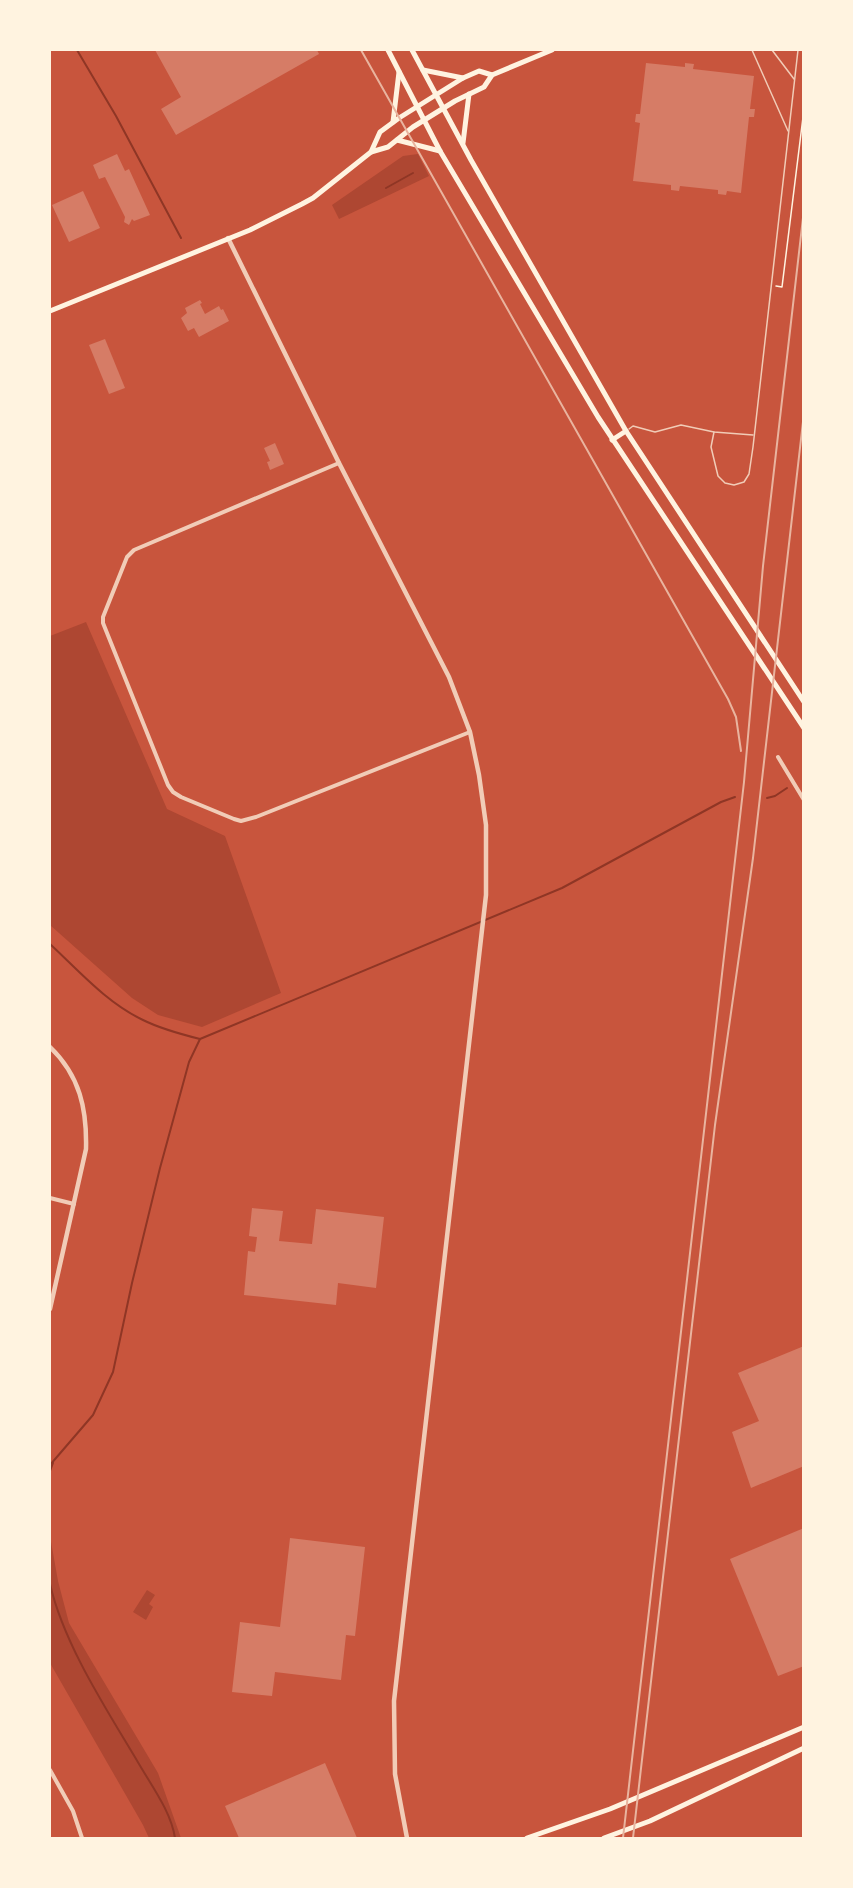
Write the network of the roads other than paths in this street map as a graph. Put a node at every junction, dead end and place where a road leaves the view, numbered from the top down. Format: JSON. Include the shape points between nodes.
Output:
{"nodes":[{"id":1,"x":388,"y":50,"type":"edge"},
{"id":2,"x":412,"y":50,"type":"edge"},
{"id":3,"x":552,"y":50,"type":"edge"},
{"id":4,"x":753,"y":50,"type":"edge"},
{"id":5,"x":772,"y":50,"type":"edge"},
{"id":6,"x":798,"y":50,"type":"edge"},
{"id":7,"x":399,"y":70,"type":"junction"},
{"id":8,"x":423,"y":70,"type":"junction"},
{"id":9,"x":492,"y":75,"type":"junction"},
{"id":10,"x":463,"y":78,"type":"junction"},
{"id":11,"x":795,"y":80,"type":"junction"},
{"id":12,"x":470,"y":94,"type":"junction"},
{"id":13,"x":436,"y":95,"type":"junction"},
{"id":14,"x":418,"y":106,"type":"junction"},
{"id":15,"x":443,"y":108,"type":"junction"},
{"id":16,"x":425,"y":120,"type":"junction"},
{"id":17,"x":393,"y":122,"type":"junction"},
{"id":18,"x":788,"y":133,"type":"junction"},
{"id":19,"x":397,"y":140,"type":"junction"},
{"id":20,"x":463,"y":144,"type":"junction"},
{"id":21,"x":440,"y":151,"type":"junction"},
{"id":22,"x":371,"y":152,"type":"junction"},
{"id":23,"x":228,"y":238,"type":"junction"},
{"id":24,"x":50,"y":311,"type":"edge"},
{"id":25,"x":626,"y":431,"type":"junction"},
{"id":26,"x":714,"y":432,"type":"junction"},
{"id":27,"x":754,"y":435,"type":"junction"},
{"id":28,"x":612,"y":440,"type":"junction"},
{"id":29,"x":339,"y":463,"type":"junction"},
{"id":30,"x":804,"y":702,"type":"edge"},
{"id":31,"x":804,"y":728,"type":"edge"},
{"id":32,"x":470,"y":732,"type":"junction"},
{"id":33,"x":778,"y":757,"type":"dead end"},
{"id":34,"x":804,"y":800,"type":"edge"},
{"id":35,"x":50,"y":1047,"type":"edge"},
{"id":36,"x":50,"y":1198,"type":"edge"},
{"id":37,"x":74,"y":1204,"type":"junction"},
{"id":38,"x":50,"y":1309,"type":"edge"},
{"id":39,"x":804,"y":1727,"type":"edge"},
{"id":40,"x":804,"y":1748,"type":"edge"},
{"id":41,"x":50,"y":1770,"type":"edge"},
{"id":42,"x":82,"y":1839,"type":"edge"},
{"id":43,"x":407,"y":1839,"type":"edge"},
{"id":44,"x":527,"y":1839,"type":"edge"},
{"id":45,"x":604,"y":1839,"type":"edge"}],
"edges":[{"from":1,"to":7,"type":"main road"},
{"from":2,"to":8,"type":"main road"},
{"from":3,"to":9,"type":"main road"},
{"from":4,"to":18,"type":"lane"},
{"from":5,"to":11,"type":"lane"},
{"from":6,"to":11,"type":"lane"},
{"from":7,"to":14,"type":"main road"},
{"from":7,"to":17,"type":"main road"},
{"from":8,"to":10,"type":"main road"},
{"from":8,"to":13,"type":"main road"},
{"from":9,"to":10,"type":"main road","via":[[479,71]]},
{"from":9,"to":12,"type":"main road","via":[[484,87]]},
{"from":10,"to":13,"type":"main road"},
{"from":11,"to":18,"type":"lane"},
{"from":12,"to":15,"type":"main road"},
{"from":12,"to":20,"type":"main road"},
{"from":13,"to":14,"type":"main road"},
{"from":13,"to":15,"type":"main road"},
{"from":14,"to":16,"type":"main road"},
{"from":14,"to":17,"type":"main road"},
{"from":15,"to":16,"type":"main road"},
{"from":15,"to":20,"type":"main road"},
{"from":16,"to":19,"type":"main road"},
{"from":16,"to":21,"type":"main road"},
{"from":17,"to":22,"type":"main road","via":[[380,132]]},
{"from":18,"to":27,"type":"lane"},
{"from":19,"to":21,"type":"main road"},
{"from":19,"to":22,"type":"main road"},
{"from":20,"to":25,"type":"main road"},
{"from":21,"to":28,"type":"main road"},
{"from":22,"to":23,"type":"main road","via":[[313,198]]},
{"from":23,"to":24,"type":"main road"},
{"from":23,"to":29,"type":"street"},
{"from":25,"to":26,"type":"lane","via":[[633,426],[656,432],[681,425]]},
{"from":25,"to":28,"type":"main road"},
{"from":25,"to":30,"type":"main road"},
{"from":26,"to":27,"type":"lane"},
{"from":26,"to":27,"type":"lane","via":[[711,447],[718,476],[734,485],[744,482],[749,474]]},
{"from":28,"to":31,"type":"main road"},
{"from":29,"to":32,"type":"street","via":[[449,677]]},
{"from":29,"to":32,"type":"street","via":[[134,550],[127,557],[103,623],[168,785],[181,796],[241,820]]},
{"from":32,"to":43,"type":"street","via":[[486,825],[484,909],[394,1701],[395,1774]]},
{"from":33,"to":34,"type":"street"},
{"from":35,"to":37,"type":"street","via":[[77,1085],[86,1118],[86,1149]]},
{"from":36,"to":37,"type":"street"},
{"from":37,"to":38,"type":"street"},
{"from":39,"to":44,"type":"main road","via":[[621,1805]]},
{"from":40,"to":45,"type":"main road"},
{"from":41,"to":42,"type":"street","via":[[73,1811]]}]}
